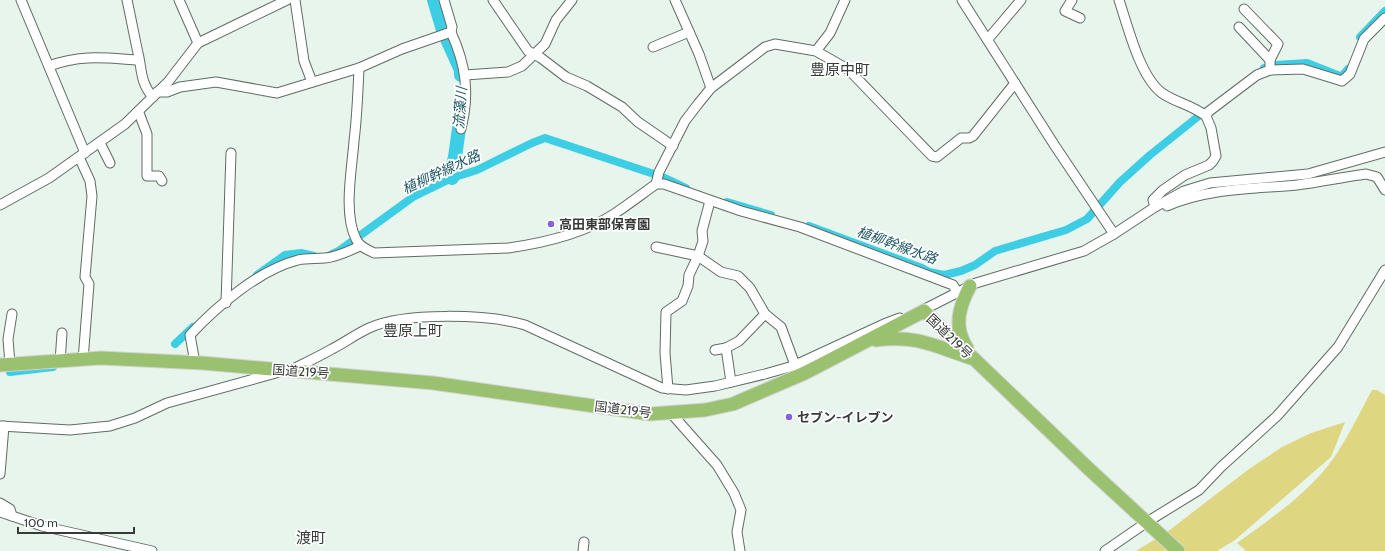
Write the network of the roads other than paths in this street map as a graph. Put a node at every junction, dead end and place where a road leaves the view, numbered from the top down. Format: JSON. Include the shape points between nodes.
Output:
{"nodes":[{"id":1,"x":21,"y":0,"type":"edge"},
{"id":2,"x":127,"y":0,"type":"edge"},
{"id":3,"x":179,"y":0,"type":"edge"},
{"id":4,"x":287,"y":0,"type":"edge"},
{"id":5,"x":295,"y":0,"type":"edge"},
{"id":6,"x":444,"y":0,"type":"edge"},
{"id":7,"x":493,"y":0,"type":"edge"},
{"id":8,"x":572,"y":0,"type":"edge"},
{"id":9,"x":675,"y":0,"type":"edge"},
{"id":10,"x":845,"y":0,"type":"edge"},
{"id":11,"x":962,"y":0,"type":"edge"},
{"id":12,"x":1021,"y":0,"type":"edge"},
{"id":13,"x":1072,"y":0,"type":"edge"},
{"id":14,"x":1119,"y":0,"type":"edge"},
{"id":15,"x":1244,"y":9,"type":"dead end"},
{"id":16,"x":1080,"y":18,"type":"dead end"},
{"id":17,"x":1385,"y":18,"type":"edge"},
{"id":18,"x":1239,"y":27,"type":"dead end"},
{"id":19,"x":451,"y":32,"type":"junction"},
{"id":20,"x":689,"y":32,"type":"junction"},
{"id":21,"x":988,"y":38,"type":"junction"},
{"id":22,"x":198,"y":43,"type":"junction"},
{"id":23,"x":653,"y":47,"type":"dead end"},
{"id":24,"x":816,"y":51,"type":"junction"},
{"id":25,"x":535,"y":54,"type":"junction"},
{"id":26,"x":138,"y":60,"type":"junction"},
{"id":27,"x":49,"y":66,"type":"junction"},
{"id":28,"x":1270,"y":66,"type":"junction"},
{"id":29,"x":359,"y":68,"type":"junction"},
{"id":30,"x":465,"y":75,"type":"junction"},
{"id":31,"x":312,"y":82,"type":"junction"},
{"id":32,"x":1015,"y":83,"type":"junction"},
{"id":33,"x":711,"y":88,"type":"junction"},
{"id":34,"x":155,"y":94,"type":"junction"},
{"id":35,"x":139,"y":113,"type":"junction"},
{"id":36,"x":1206,"y":116,"type":"junction"},
{"id":37,"x":462,"y":129,"type":"dead end"},
{"id":38,"x":100,"y":143,"type":"junction"},
{"id":39,"x":673,"y":146,"type":"junction"},
{"id":40,"x":1385,"y":152,"type":"edge"},
{"id":41,"x":231,"y":153,"type":"dead end"},
{"id":42,"x":82,"y":155,"type":"junction"},
{"id":43,"x":110,"y":163,"type":"dead end"},
{"id":44,"x":162,"y":180,"type":"dead end"},
{"id":45,"x":656,"y":184,"type":"junction"},
{"id":46,"x":1385,"y":190,"type":"edge"},
{"id":47,"x":710,"y":201,"type":"junction"},
{"id":48,"x":0,"y":204,"type":"edge"},
{"id":49,"x":1155,"y":206,"type":"junction"},
{"id":50,"x":1138,"y":219,"type":"junction"},
{"id":51,"x":1114,"y":234,"type":"junction"},
{"id":52,"x":360,"y":246,"type":"junction"},
{"id":53,"x":656,"y":247,"type":"dead end"},
{"id":54,"x":698,"y":256,"type":"junction"},
{"id":55,"x":1385,"y":270,"type":"edge"},
{"id":56,"x":970,"y":286,"type":"junction"},
{"id":57,"x":957,"y":292,"type":"junction"},
{"id":58,"x":226,"y":303,"type":"junction"},
{"id":59,"x":924,"y":311,"type":"junction"},
{"id":60,"x":12,"y":314,"type":"dead end"},
{"id":61,"x":765,"y":314,"type":"junction"},
{"id":62,"x":62,"y":333,"type":"dead end"},
{"id":63,"x":869,"y":340,"type":"junction"},
{"id":64,"x":726,"y":348,"type":"junction"},
{"id":65,"x":715,"y":350,"type":"dead end"},
{"id":66,"x":83,"y":360,"type":"junction"},
{"id":67,"x":974,"y":360,"type":"junction"},
{"id":68,"x":60,"y":362,"type":"junction"},
{"id":69,"x":195,"y":363,"type":"junction"},
{"id":70,"x":5,"y":365,"type":"edge"},
{"id":71,"x":795,"y":365,"type":"junction"},
{"id":72,"x":289,"y":371,"type":"junction"},
{"id":73,"x":731,"y":382,"type":"junction"},
{"id":74,"x":668,"y":389,"type":"junction"},
{"id":75,"x":670,"y":412,"type":"junction"},
{"id":76,"x":2,"y":426,"type":"edge"},
{"id":77,"x":0,"y":474,"type":"edge"},
{"id":78,"x":0,"y":503,"type":"edge"},
{"id":79,"x":0,"y":512,"type":"edge"},
{"id":80,"x":12,"y":516,"type":"junction"},
{"id":81,"x":1150,"y":525,"type":"junction"},
{"id":82,"x":105,"y":540,"type":"junction"},
{"id":83,"x":118,"y":551,"type":"edge"},
{"id":84,"x":152,"y":551,"type":"edge"},
{"id":85,"x":740,"y":551,"type":"edge"},
{"id":86,"x":1105,"y":551,"type":"edge"},
{"id":87,"x":1178,"y":551,"type":"edge"}],
"edges":[{"from":1,"to":27,"type":"street"},
{"from":2,"to":26,"type":"street"},
{"from":3,"to":22,"type":"street"},
{"from":4,"to":22,"type":"street"},
{"from":5,"to":31,"type":"street","via":[[304,61]]},
{"from":6,"to":19,"type":"street","via":[[452,27]]},
{"from":7,"to":25,"type":"street","via":[[528,51]]},
{"from":8,"to":25,"type":"street","via":[[556,20],[545,44]]},
{"from":9,"to":20,"type":"street"},
{"from":10,"to":24,"type":"street","via":[[830,33]]},
{"from":11,"to":21,"type":"street"},
{"from":12,"to":21,"type":"street"},
{"from":13,"to":16,"type":"street","via":[[1065,11]]},
{"from":14,"to":36,"type":"street","via":[[1149,80],[1164,95],[1195,107]]},
{"from":15,"to":28,"type":"street","via":[[1278,44]]},
{"from":17,"to":28,"type":"street","via":[[1364,39],[1350,74],[1342,81],[1303,69]]},
{"from":18,"to":28,"type":"street"},
{"from":19,"to":29,"type":"street","via":[[402,49]]},
{"from":19,"to":30,"type":"street"},
{"from":20,"to":23,"type":"street"},
{"from":20,"to":33,"type":"street"},
{"from":21,"to":32,"type":"street"},
{"from":22,"to":34,"type":"street","via":[[168,82]]},
{"from":24,"to":32,"type":"street","via":[[853,73],[932,156],[937,157],[961,138],[973,136]]},
{"from":24,"to":33,"type":"street","via":[[775,44],[765,47]]},
{"from":25,"to":30,"type":"street","via":[[517,69],[508,72]]},
{"from":25,"to":39,"type":"street","via":[[566,77],[622,107],[638,122]]},
{"from":26,"to":27,"type":"street","via":[[104,56],[85,57]]},
{"from":26,"to":34,"type":"street","via":[[143,82]]},
{"from":27,"to":42,"type":"street"},
{"from":28,"to":36,"type":"street"},
{"from":29,"to":31,"type":"street"},
{"from":29,"to":52,"type":"street","via":[[349,178],[351,222]]},
{"from":30,"to":37,"type":"street","via":[[465,112]]},
{"from":31,"to":34,"type":"street","via":[[277,93],[216,82]]},
{"from":32,"to":51,"type":"street"},
{"from":33,"to":39,"type":"street","via":[[685,121]]},
{"from":34,"to":35,"type":"street"},
{"from":35,"to":38,"type":"street"},
{"from":35,"to":44,"type":"street","via":[[147,134],[147,176],[159,176]]},
{"from":36,"to":49,"type":"street","via":[[1216,156],[1209,165],[1185,175],[1163,190],[1153,200]]},
{"from":38,"to":42,"type":"street"},
{"from":38,"to":43,"type":"street"},
{"from":39,"to":45,"type":"street","via":[[659,172]]},
{"from":40,"to":49,"type":"street","via":[[1308,174],[1210,183],[1184,191]]},
{"from":41,"to":58,"type":"street"},
{"from":42,"to":48,"type":"street","via":[[49,178]]},
{"from":42,"to":66,"type":"street","via":[[92,196],[85,277],[89,284]]},
{"from":45,"to":47,"type":"street","via":[[664,184]]},
{"from":45,"to":52,"type":"street","via":[[612,215],[578,232],[530,245],[374,253]]},
{"from":46,"to":50,"type":"street","via":[[1377,177],[1366,174],[1192,197]]},
{"from":47,"to":54,"type":"street"},
{"from":47,"to":57,"type":"street","via":[[839,240],[953,285]]},
{"from":49,"to":50,"type":"street"},
{"from":50,"to":51,"type":"street"},
{"from":51,"to":56,"type":"street","via":[[1084,251]]},
{"from":52,"to":58,"type":"street","via":[[326,258],[297,260],[269,271]]},
{"from":53,"to":54,"type":"street"},
{"from":54,"to":61,"type":"street","via":[[721,272],[738,276],[750,288]]},
{"from":54,"to":74,"type":"street","via":[[689,275],[682,301],[666,312],[665,353]]},
{"from":55,"to":81,"type":"street","via":[[1338,347],[1277,416],[1199,490]]},
{"from":56,"to":57,"type":"street"},
{"from":56,"to":67,"type":"highway","via":[[961,304],[958,319],[960,335]]},
{"from":57,"to":59,"type":"street"},
{"from":58,"to":69,"type":"street","via":[[209,315],[190,335]]},
{"from":59,"to":63,"type":"highway","name":"国道219号"},
{"from":59,"to":67,"type":"highway","name":"国道219号"},
{"from":59,"to":71,"type":"street","via":[[884,324]]},
{"from":60,"to":70,"type":"street"},
{"from":61,"to":64,"type":"street","via":[[739,341]]},
{"from":61,"to":71,"type":"street","via":[[781,327]]},
{"from":62,"to":68,"type":"street"},
{"from":63,"to":67,"type":"highway","via":[[894,338],[929,342]]},
{"from":63,"to":75,"type":"highway","name":"国道219号","via":[[777,386],[733,404],[705,410]]},
{"from":64,"to":65,"type":"street"},
{"from":64,"to":73,"type":"street"},
{"from":66,"to":68,"type":"highway","name":"国道219号"},
{"from":66,"to":69,"type":"highway","name":"国道219号","via":[[101,358]]},
{"from":67,"to":81,"type":"highway","name":"国道219号"},
{"from":68,"to":70,"type":"highway","name":"国道219号"},
{"from":69,"to":72,"type":"highway","name":"国道219号"},
{"from":71,"to":73,"type":"street"},
{"from":72,"to":74,"type":"street","via":[[369,328],[392,320],[487,317],[525,326]]},
{"from":72,"to":75,"type":"highway","name":"国道219号","via":[[433,383],[650,414]]},
{"from":72,"to":76,"type":"street","via":[[256,377],[167,403],[136,418],[110,426],[70,430]]},
{"from":73,"to":74,"type":"street","via":[[686,390]]},
{"from":75,"to":85,"type":"street","via":[[718,465],[734,493],[740,510]]},
{"from":76,"to":77,"type":"street"},
{"from":78,"to":80,"type":"street","via":[[10,509]]},
{"from":79,"to":80,"type":"street"},
{"from":80,"to":82,"type":"street","via":[[42,526]]},
{"from":81,"to":86,"type":"street"},
{"from":81,"to":87,"type":"highway","name":"国道219号"},
{"from":82,"to":83,"type":"street"},
{"from":82,"to":84,"type":"street"}]}
